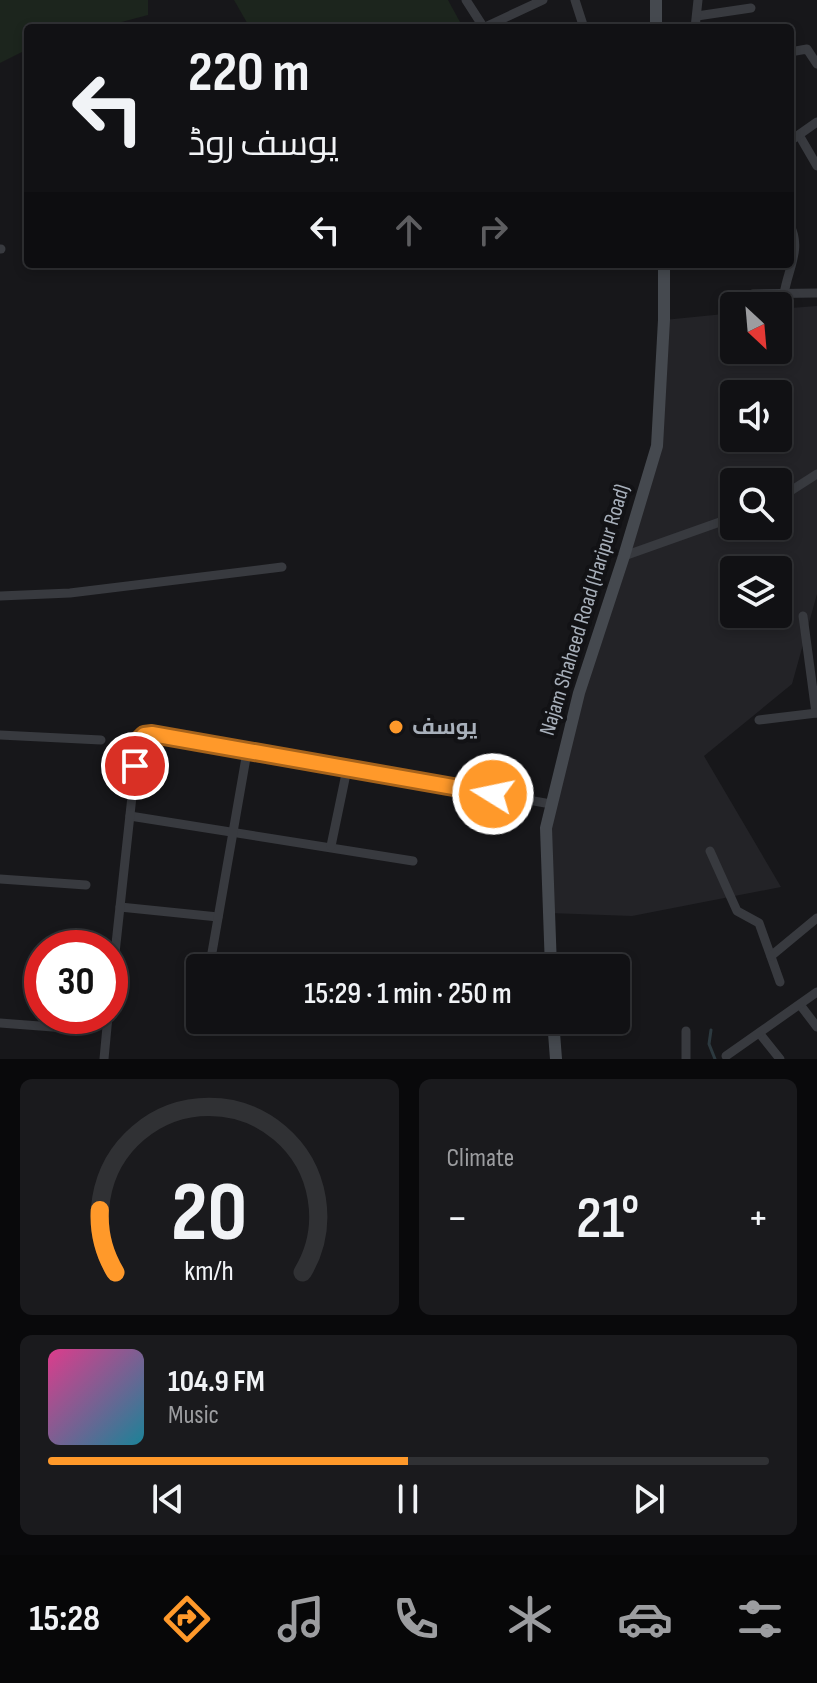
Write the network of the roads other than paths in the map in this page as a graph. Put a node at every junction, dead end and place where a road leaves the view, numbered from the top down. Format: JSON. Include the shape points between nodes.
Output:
{"nodes":[{"id":1,"x":466,"y":0,"type":"edge"},
{"id":2,"x":543,"y":0,"type":"edge"},
{"id":3,"x":575,"y":0,"type":"edge"},
{"id":4,"x":656,"y":0,"type":"edge"},
{"id":5,"x":698,"y":0,"type":"edge"},
{"id":6,"x":751,"y":8,"type":"dead end"},
{"id":7,"x":697,"y":16,"type":"junction"},
{"id":8,"x":481,"y":24,"type":"edge"},
{"id":9,"x":492,"y":24,"type":"edge"},
{"id":10,"x":583,"y":24,"type":"edge"},
{"id":11,"x":656,"y":24,"type":"edge"},
{"id":12,"x":696,"y":24,"type":"edge"},
{"id":13,"x":794,"y":51,"type":"edge"},
{"id":14,"x":817,"y":64,"type":"edge"},
{"id":15,"x":817,"y":122,"type":"edge"},
{"id":16,"x":794,"y":138,"type":"edge"},
{"id":17,"x":817,"y":166,"type":"edge"},
{"id":18,"x":664,"y":268,"type":"edge"},
{"id":19,"x":788,"y":268,"type":"edge"},
{"id":20,"x":784,"y":292,"type":"edge"},
{"id":21,"x":817,"y":293,"type":"edge"},
{"id":22,"x":792,"y":294,"type":"edge"},
{"id":23,"x":817,"y":474,"type":"edge"},
{"id":24,"x":808,"y":481,"type":"junction"},
{"id":25,"x":817,"y":488,"type":"edge"},
{"id":26,"x":792,"y":491,"type":"edge"},
{"id":27,"x":720,"y":522,"type":"edge"},
{"id":28,"x":624,"y":556,"type":"junction"},
{"id":29,"x":282,"y":567,"type":"dead end"},
{"id":30,"x":0,"y":596,"type":"edge"},
{"id":31,"x":803,"y":616,"type":"dead end"},
{"id":32,"x":817,"y":713,"type":"edge"},
{"id":33,"x":759,"y":720,"type":"dead end"},
{"id":34,"x":0,"y":735,"type":"edge"},
{"id":35,"x":101,"y":740,"type":"dead end"},
{"id":36,"x":247,"y":752,"type":"junction"},
{"id":37,"x":347,"y":769,"type":"junction"},
{"id":38,"x":551,"y":804,"type":"junction"},
{"id":39,"x":130,"y":816,"type":"junction"},
{"id":40,"x":233,"y":831,"type":"junction"},
{"id":41,"x":331,"y":846,"type":"junction"},
{"id":42,"x":710,"y":851,"type":"dead end"},
{"id":43,"x":413,"y":861,"type":"dead end"},
{"id":44,"x":0,"y":879,"type":"edge"},
{"id":45,"x":86,"y":885,"type":"dead end"},
{"id":46,"x":120,"y":907,"type":"junction"},
{"id":47,"x":218,"y":917,"type":"junction"},
{"id":48,"x":817,"y":918,"type":"edge"},
{"id":49,"x":118,"y":930,"type":"edge"},
{"id":50,"x":212,"y":954,"type":"edge"},
{"id":51,"x":550,"y":954,"type":"edge"},
{"id":52,"x":771,"y":956,"type":"junction"},
{"id":53,"x":780,"y":982,"type":"dead end"},
{"id":54,"x":817,"y":992,"type":"edge"},
{"id":55,"x":801,"y":1006,"type":"junction"},
{"id":56,"x":0,"y":1023,"type":"edge"},
{"id":57,"x":24,"y":1025,"type":"edge"},
{"id":58,"x":817,"y":1027,"type":"edge"},
{"id":59,"x":686,"y":1031,"type":"dead end"},
{"id":60,"x":106,"y":1034,"type":"edge"},
{"id":61,"x":554,"y":1034,"type":"edge"},
{"id":62,"x":760,"y":1034,"type":"junction"},
{"id":63,"x":726,"y":1056,"type":"dead end"},
{"id":64,"x":104,"y":1059,"type":"edge"},
{"id":65,"x":556,"y":1059,"type":"edge"},
{"id":66,"x":686,"y":1059,"type":"edge"},
{"id":67,"x":780,"y":1059,"type":"edge"}],
"edges":[{"from":1,"to":8,"type":"street"},
{"from":2,"to":9,"type":"street"},
{"from":3,"to":10,"type":"street"},
{"from":4,"to":11,"type":"main road"},
{"from":5,"to":7,"type":"street"},
{"from":6,"to":7,"type":"street"},
{"from":7,"to":12,"type":"street"},
{"from":13,"to":14,"type":"street","via":[[807,49]]},
{"from":15,"to":16,"type":"street"},
{"from":16,"to":17,"type":"street"},
{"from":18,"to":28,"type":"main road","name":"Najam Shaheed Road (Haripur Road)","via":[[657,446]]},
{"from":19,"to":20,"type":"street"},
{"from":21,"to":22,"type":"street"},
{"from":23,"to":24,"type":"street"},
{"from":24,"to":25,"type":"street"},
{"from":24,"to":26,"type":"street"},
{"from":27,"to":28,"type":"street"},
{"from":28,"to":38,"type":"main road","name":"Najam Shaheed Road (Haripur Road)","via":[[579,693]]},
{"from":29,"to":30,"type":"street","via":[[70,593]]},
{"from":31,"to":32,"type":"street"},
{"from":32,"to":33,"type":"street"},
{"from":34,"to":35,"type":"street"},
{"from":36,"to":37,"type":"street"},
{"from":36,"to":39,"type":"street","via":[[144,735],[138,741]]},
{"from":36,"to":40,"type":"street"},
{"from":37,"to":38,"type":"street"},
{"from":37,"to":41,"type":"street"},
{"from":38,"to":51,"type":"main road","name":"Najam Shaheed Road (Haripur Road)","via":[[546,828]]},
{"from":39,"to":40,"type":"street"},
{"from":39,"to":46,"type":"street"},
{"from":40,"to":41,"type":"street"},
{"from":40,"to":47,"type":"street"},
{"from":41,"to":43,"type":"street"},
{"from":42,"to":52,"type":"street","via":[[737,911],[759,923]]},
{"from":44,"to":45,"type":"street"},
{"from":46,"to":47,"type":"street"},
{"from":46,"to":49,"type":"street"},
{"from":47,"to":50,"type":"street"},
{"from":48,"to":52,"type":"street"},
{"from":52,"to":53,"type":"street"},
{"from":54,"to":55,"type":"street"},
{"from":55,"to":58,"type":"street"},
{"from":55,"to":62,"type":"street"},
{"from":56,"to":57,"type":"street"},
{"from":59,"to":66,"type":"street"},
{"from":60,"to":64,"type":"street"},
{"from":61,"to":65,"type":"main road"},
{"from":62,"to":63,"type":"street"},
{"from":62,"to":67,"type":"street"}]}
